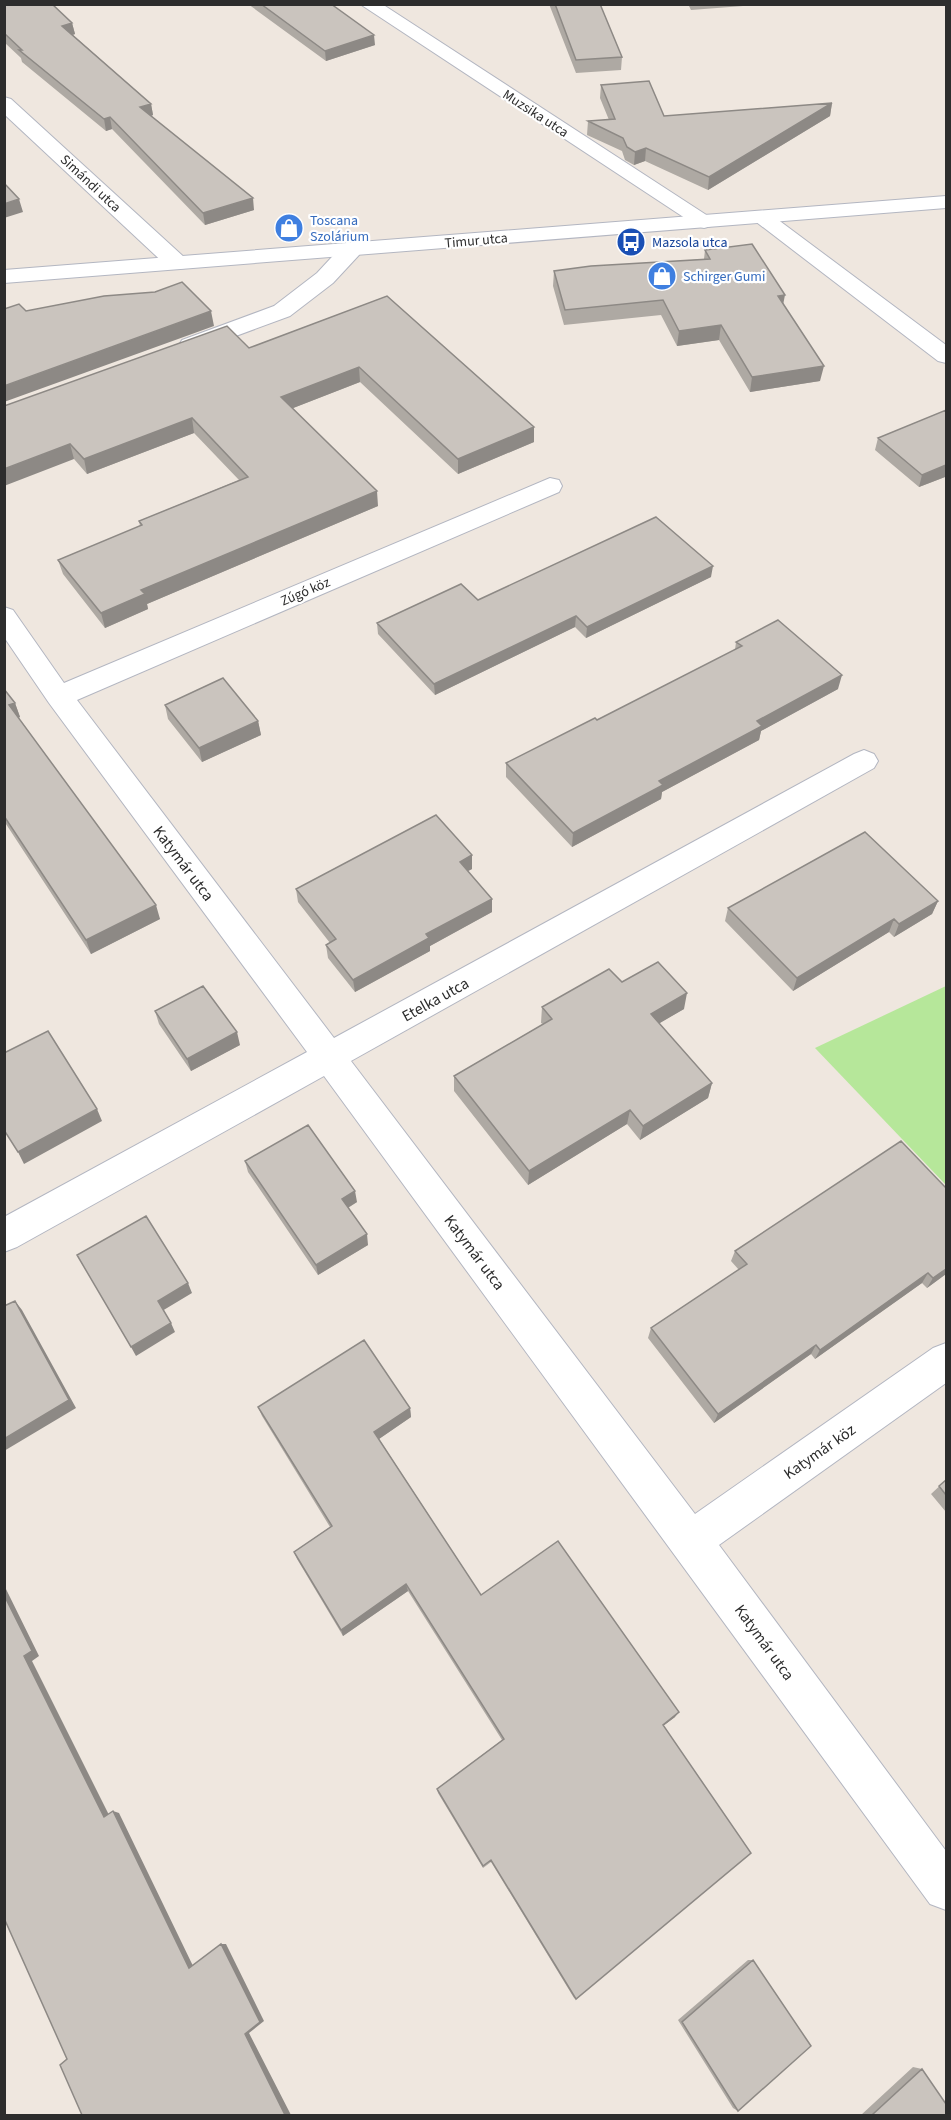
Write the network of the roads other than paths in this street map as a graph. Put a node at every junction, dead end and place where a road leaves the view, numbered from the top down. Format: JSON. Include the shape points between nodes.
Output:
{"nodes":[{"id":1,"x":369,"y":4,"type":"edge"},
{"id":2,"x":4,"y":103,"type":"edge"},
{"id":3,"x":946,"y":202,"type":"edge"},
{"id":4,"x":762,"y":217,"type":"junction"},
{"id":5,"x":704,"y":222,"type":"junction"},
{"id":6,"x":351,"y":250,"type":"junction"},
{"id":7,"x":177,"y":263,"type":"junction"},
{"id":8,"x":4,"y":277,"type":"edge"},
{"id":9,"x":171,"y":352,"type":"edge"},
{"id":10,"x":946,"y":356,"type":"edge"},
{"id":11,"x":550,"y":486,"type":"dead end"},
{"id":12,"x":4,"y":616,"type":"edge"},
{"id":13,"x":59,"y":696,"type":"junction"},
{"id":14,"x":864,"y":760,"type":"dead end"},
{"id":15,"x":329,"y":1058,"type":"junction"},
{"id":16,"x":4,"y":1236,"type":"edge"},
{"id":17,"x":946,"y":1361,"type":"edge"},
{"id":18,"x":691,"y":1541,"type":"junction"},
{"id":19,"x":946,"y":1888,"type":"edge"}],
"edges":[{"from":1,"to":5,"type":"street","name":"Muzsika utca"},
{"from":2,"to":7,"type":"street","name":"Simándi utca"},
{"from":3,"to":4,"type":"street","name":"Timur utca"},
{"from":4,"to":5,"type":"street","name":"Timur utca"},
{"from":4,"to":10,"type":"street"},
{"from":5,"to":6,"type":"street","name":"Timur utca"},
{"from":6,"to":7,"type":"street","name":"Timur utca"},
{"from":6,"to":9,"type":"street","via":[[325,278],[282,311]]},
{"from":7,"to":8,"type":"street","name":"Timur utca"},
{"from":11,"to":13,"type":"street","name":"Zúgó köz"},
{"from":12,"to":13,"type":"street","name":"Katymár utca"},
{"from":13,"to":15,"type":"street","name":"Katymár utca"},
{"from":14,"to":15,"type":"street","name":"Etelka utca"},
{"from":15,"to":16,"type":"street","name":"Etelka utca"},
{"from":15,"to":18,"type":"street","name":"Katymár utca"},
{"from":17,"to":18,"type":"street","name":"Katymár köz"},
{"from":18,"to":19,"type":"street","name":"Katymár utca"}]}
